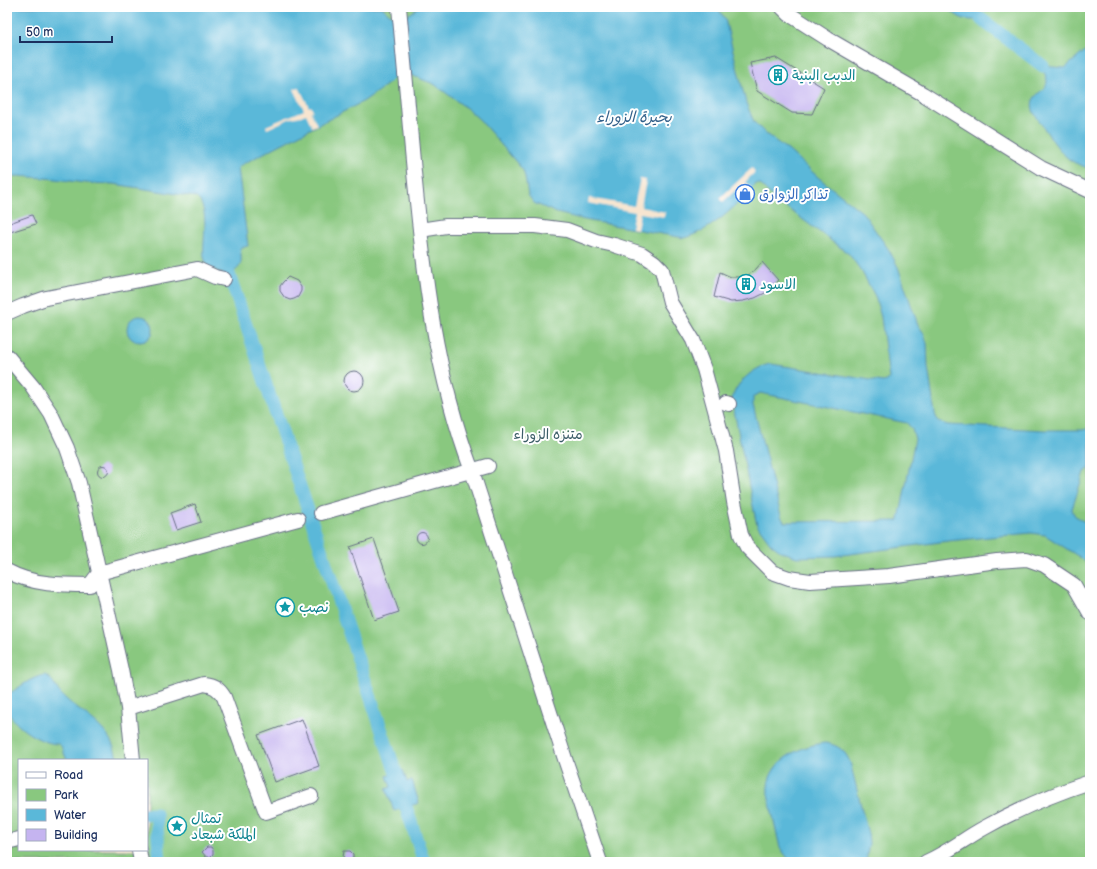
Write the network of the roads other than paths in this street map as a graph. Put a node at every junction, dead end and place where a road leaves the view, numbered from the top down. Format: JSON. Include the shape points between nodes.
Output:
{"nodes":[{"id":1,"x":399,"y":7,"type":"edge"},
{"id":2,"x":782,"y":7,"type":"edge"},
{"id":3,"x":1090,"y":191,"type":"edge"},
{"id":4,"x":420,"y":230,"type":"junction"},
{"id":5,"x":224,"y":279,"type":"dead end"},
{"id":6,"x":7,"y":314,"type":"edge"},
{"id":7,"x":7,"y":356,"type":"edge"},
{"id":8,"x":488,"y":466,"type":"dead end"},
{"id":9,"x":472,"y":471,"type":"junction"},
{"id":10,"x":321,"y":512,"type":"dead end"},
{"id":11,"x":298,"y":519,"type":"dead end"},
{"id":12,"x":7,"y":571,"type":"edge"},
{"id":13,"x":99,"y":573,"type":"junction"},
{"id":14,"x":1090,"y":613,"type":"edge"},
{"id":15,"x":128,"y":708,"type":"junction"},
{"id":16,"x":133,"y":759,"type":"edge"},
{"id":17,"x":1090,"y":782,"type":"edge"},
{"id":18,"x":311,"y":796,"type":"dead end"},
{"id":19,"x":18,"y":839,"type":"edge"},
{"id":20,"x":7,"y":842,"type":"edge"},
{"id":21,"x":139,"y":851,"type":"edge"},
{"id":22,"x":141,"y":862,"type":"edge"},
{"id":23,"x":600,"y":862,"type":"edge"},
{"id":24,"x":926,"y":862,"type":"edge"}],
"edges":[{"from":1,"to":4,"type":"street"},
{"from":2,"to":3,"type":"street","via":[[828,39],[923,94],[1041,168]]},
{"from":4,"to":9,"type":"street","via":[[436,346],[449,400]]},
{"from":4,"to":14,"type":"street","via":[[446,226],[535,226],[567,230],[642,254],[654,262],[662,270],[670,302],[693,340],[704,369],[726,451],[741,535],[747,546],[772,572],[810,581],[889,576],[997,561],[1027,560],[1044,565],[1074,586]]},
{"from":5,"to":6,"type":"street","via":[[197,270],[46,298]]},
{"from":7,"to":13,"type":"street","via":[[42,400],[66,443],[79,483]]},
{"from":8,"to":9,"type":"street"},
{"from":9,"to":10,"type":"street"},
{"from":9,"to":23,"type":"street"},
{"from":11,"to":13,"type":"street"},
{"from":12,"to":13,"type":"street","via":[[30,580],[64,585],[90,585]]},
{"from":13,"to":15,"type":"street"},
{"from":15,"to":16,"type":"street"},
{"from":15,"to":18,"type":"street","via":[[204,684],[216,687],[224,697],[266,812]]},
{"from":17,"to":24,"type":"street","via":[[1043,798],[982,829]]},
{"from":19,"to":20,"type":"street"},
{"from":21,"to":22,"type":"street"}]}
